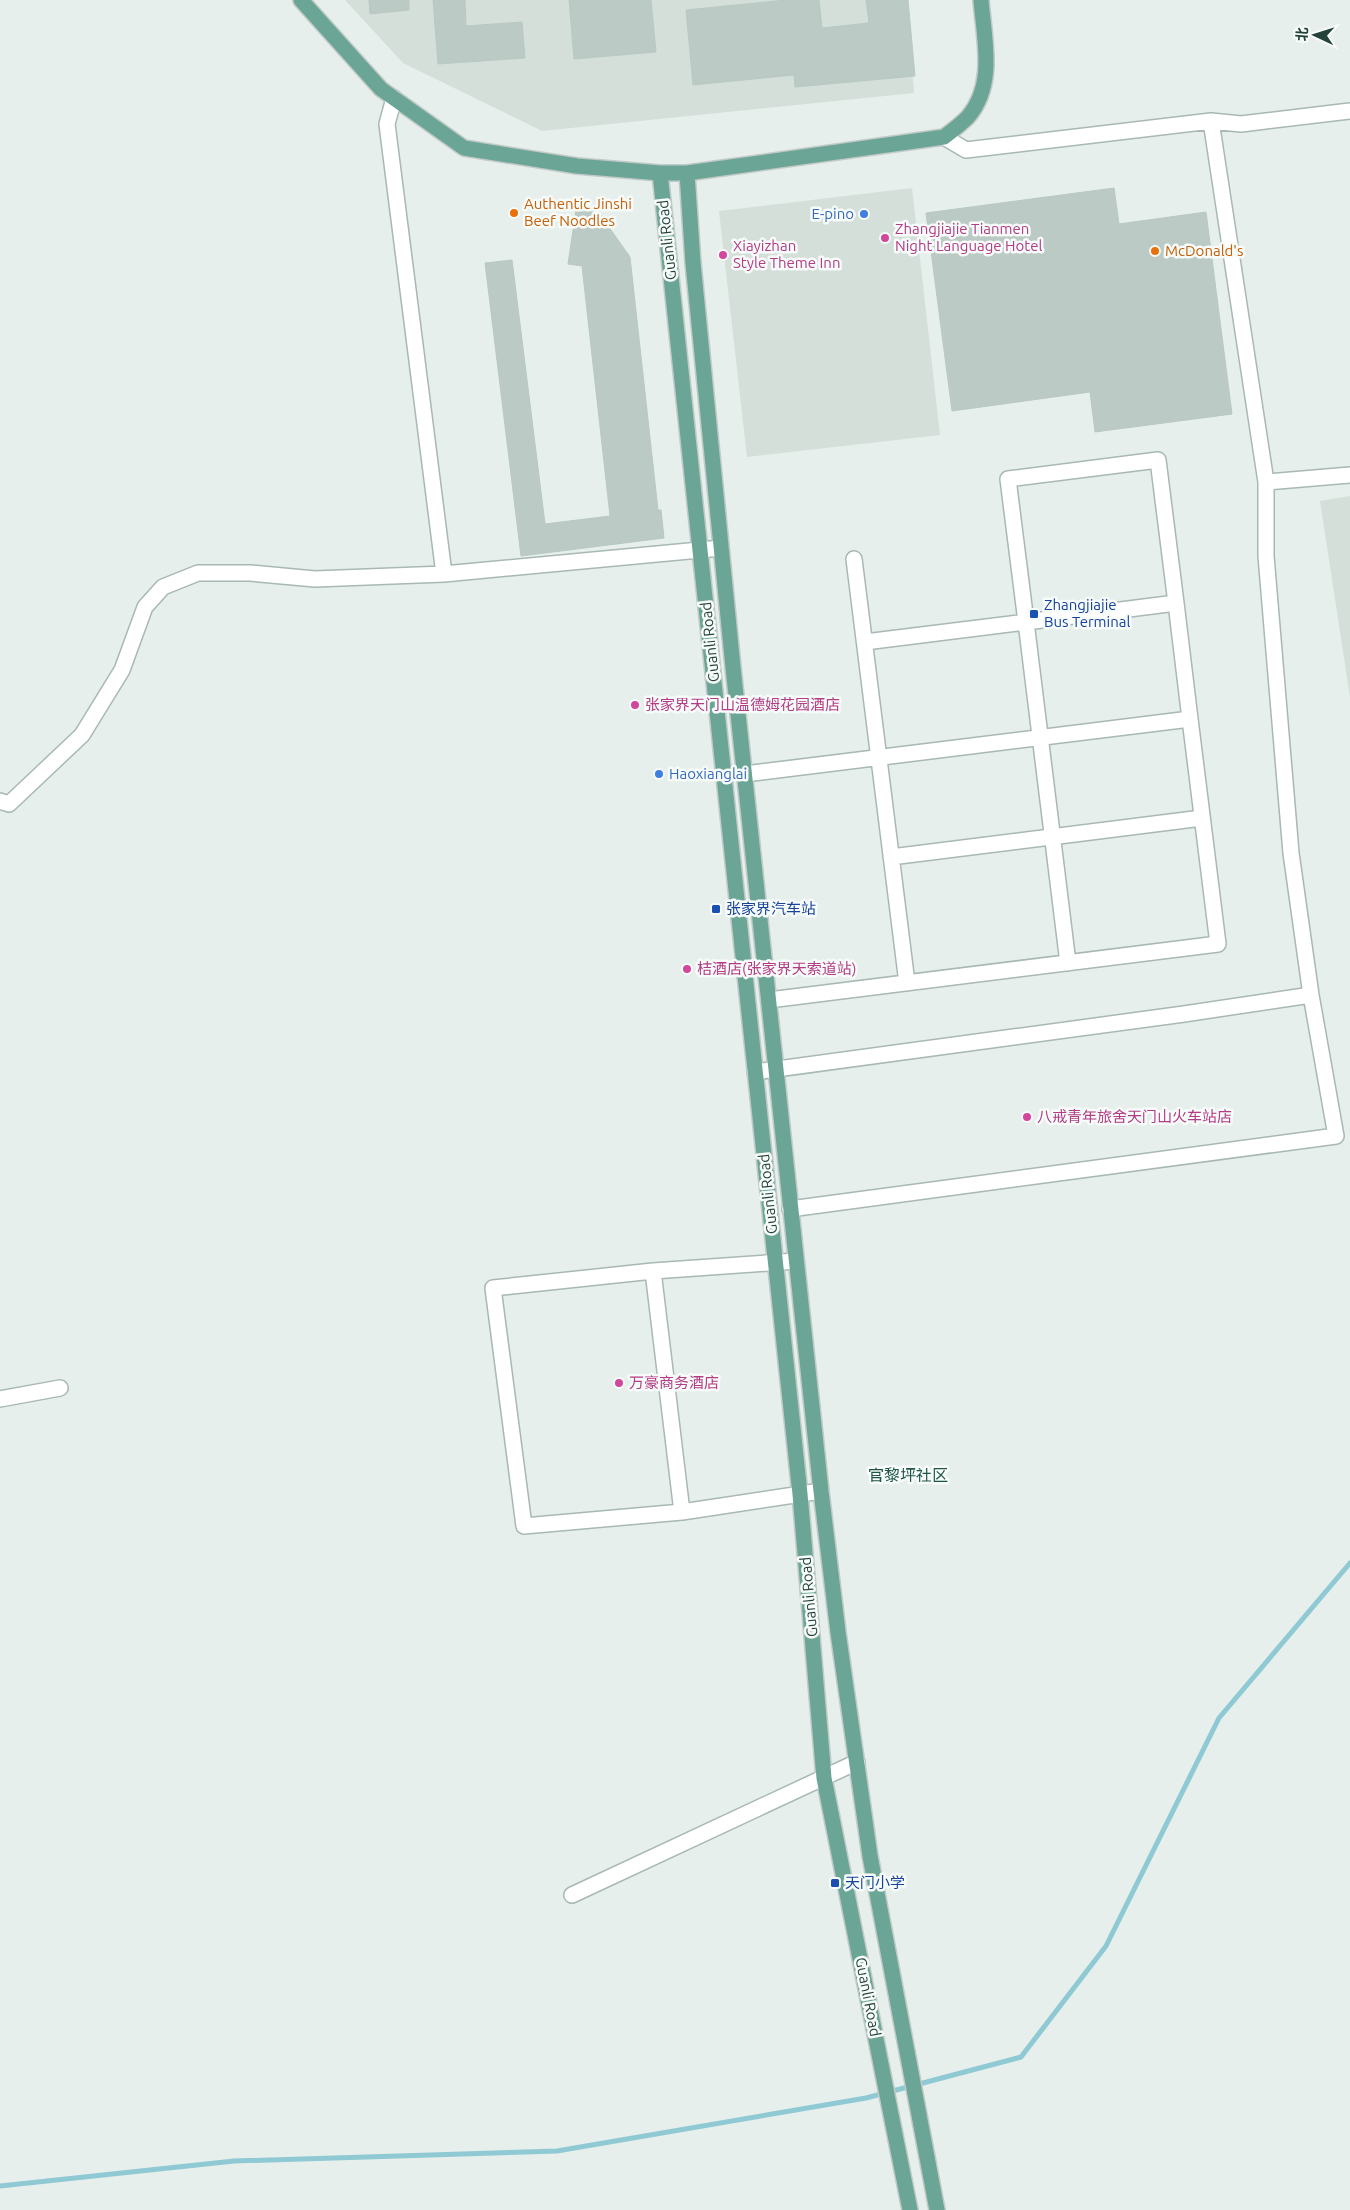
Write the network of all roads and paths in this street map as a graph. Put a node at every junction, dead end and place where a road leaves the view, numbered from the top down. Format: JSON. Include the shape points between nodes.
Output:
{"nodes":[{"id":1,"x":302,"y":0,"type":"edge"},
{"id":2,"x":981,"y":0,"type":"edge"},
{"id":3,"x":394,"y":98,"type":"junction"},
{"id":4,"x":1350,"y":111,"type":"edge"},
{"id":5,"x":1211,"y":121,"type":"junction"},
{"id":6,"x":944,"y":137,"type":"junction"},
{"id":7,"x":660,"y":173,"type":"junction"},
{"id":8,"x":687,"y":173,"type":"junction"},
{"id":9,"x":1350,"y":475,"type":"edge"},
{"id":10,"x":1266,"y":482,"type":"junction"},
{"id":11,"x":721,"y":548,"type":"junction"},
{"id":12,"x":700,"y":550,"type":"junction"},
{"id":13,"x":854,"y":559,"type":"dead end"},
{"id":14,"x":444,"y":574,"type":"junction"},
{"id":15,"x":1176,"y":603,"type":"junction"},
{"id":16,"x":1026,"y":622,"type":"junction"},
{"id":17,"x":865,"y":642,"type":"junction"},
{"id":18,"x":1190,"y":719,"type":"junction"},
{"id":19,"x":1041,"y":738,"type":"junction"},
{"id":20,"x":879,"y":758,"type":"junction"},
{"id":21,"x":745,"y":774,"type":"junction"},
{"id":22,"x":0,"y":801,"type":"edge"},
{"id":23,"x":1202,"y":818,"type":"junction"},
{"id":24,"x":1053,"y":837,"type":"junction"},
{"id":25,"x":891,"y":857,"type":"junction"},
{"id":26,"x":1068,"y":963,"type":"junction"},
{"id":27,"x":906,"y":983,"type":"junction"},
{"id":28,"x":1311,"y":995,"type":"junction"},
{"id":29,"x":769,"y":1000,"type":"junction"},
{"id":30,"x":776,"y":1068,"type":"junction"},
{"id":31,"x":755,"y":1072,"type":"junction"},
{"id":32,"x":790,"y":1209,"type":"junction"},
{"id":33,"x":796,"y":1261,"type":"junction"},
{"id":34,"x":775,"y":1263,"type":"junction"},
{"id":35,"x":653,"y":1271,"type":"junction"},
{"id":36,"x":60,"y":1388,"type":"dead end"},
{"id":37,"x":0,"y":1399,"type":"edge"},
{"id":38,"x":820,"y":1491,"type":"junction"},
{"id":39,"x":800,"y":1494,"type":"junction"},
{"id":40,"x":682,"y":1512,"type":"junction"},
{"id":41,"x":857,"y":1762,"type":"junction"},
{"id":42,"x":824,"y":1778,"type":"junction"},
{"id":43,"x":572,"y":1895,"type":"dead end"},
{"id":44,"x":910,"y":2210,"type":"edge"},
{"id":45,"x":936,"y":2210,"type":"edge"}],
"edges":[{"from":1,"to":3,"type":"main road","via":[[381,89]]},
{"from":2,"to":6,"type":"main road","via":[[987,69],[981,97],[968,117]]},
{"from":3,"to":7,"type":"main road","via":[[464,148],[577,166]]},
{"from":3,"to":14,"type":"street","via":[[387,124]]},
{"from":4,"to":5,"type":"street","via":[[1241,124]]},
{"from":5,"to":6,"type":"street","via":[[966,150]]},
{"from":5,"to":10,"type":"street"},
{"from":6,"to":8,"type":"main road"},
{"from":7,"to":8,"type":"main road"},
{"from":7,"to":12,"type":"main road","name":"Guanli Road"},
{"from":8,"to":11,"type":"main road","name":"Guanli Road"},
{"from":9,"to":10,"type":"street"},
{"from":10,"to":28,"type":"street","via":[[1266,556],[1290,833]]},
{"from":11,"to":12,"type":"street"},
{"from":11,"to":21,"type":"main road","name":"Guanli Road"},
{"from":12,"to":14,"type":"street"},
{"from":12,"to":31,"type":"main road","name":"Guanli Road"},
{"from":13,"to":17,"type":"street"},
{"from":14,"to":22,"type":"street","via":[[315,578],[198,573],[163,588],[145,607],[122,670],[82,735],[10,804]]},
{"from":15,"to":16,"type":"street"},
{"from":15,"to":16,"type":"street","via":[[1158,460],[1008,479]]},
{"from":15,"to":18,"type":"street"},
{"from":16,"to":17,"type":"street"},
{"from":16,"to":19,"type":"street"},
{"from":17,"to":20,"type":"street"},
{"from":18,"to":19,"type":"street"},
{"from":18,"to":23,"type":"street"},
{"from":19,"to":20,"type":"street"},
{"from":19,"to":24,"type":"street"},
{"from":20,"to":21,"type":"street"},
{"from":20,"to":25,"type":"street"},
{"from":21,"to":29,"type":"main road","name":"Guanli Road"},
{"from":23,"to":24,"type":"street"},
{"from":23,"to":26,"type":"street","via":[[1218,944]]},
{"from":24,"to":25,"type":"street"},
{"from":24,"to":26,"type":"street"},
{"from":25,"to":27,"type":"street"},
{"from":26,"to":27,"type":"street"},
{"from":27,"to":29,"type":"street"},
{"from":28,"to":30,"type":"street"},
{"from":28,"to":32,"type":"street","via":[[1336,1136]]},
{"from":29,"to":30,"type":"main road","name":"Guanli Road"},
{"from":30,"to":31,"type":"street"},
{"from":30,"to":32,"type":"main road","name":"Guanli Road"},
{"from":31,"to":34,"type":"main road","name":"Guanli Road"},
{"from":32,"to":33,"type":"main road","name":"Guanli Road"},
{"from":33,"to":34,"type":"street"},
{"from":33,"to":38,"type":"main road","name":"Guanli Road"},
{"from":34,"to":35,"type":"street"},
{"from":34,"to":39,"type":"main road","name":"Guanli Road"},
{"from":35,"to":40,"type":"street"},
{"from":35,"to":40,"type":"street","via":[[493,1288],[524,1526]]},
{"from":36,"to":37,"type":"street"},
{"from":38,"to":39,"type":"street"},
{"from":38,"to":41,"type":"main road","name":"Guanli Road"},
{"from":39,"to":40,"type":"street"},
{"from":39,"to":42,"type":"main road","name":"Guanli Road"},
{"from":41,"to":42,"type":"street"},
{"from":41,"to":45,"type":"main road","name":"Guanli Road","via":[[870,1856]]},
{"from":42,"to":43,"type":"street"},
{"from":42,"to":44,"type":"main road","name":"Guanli Road"}]}
